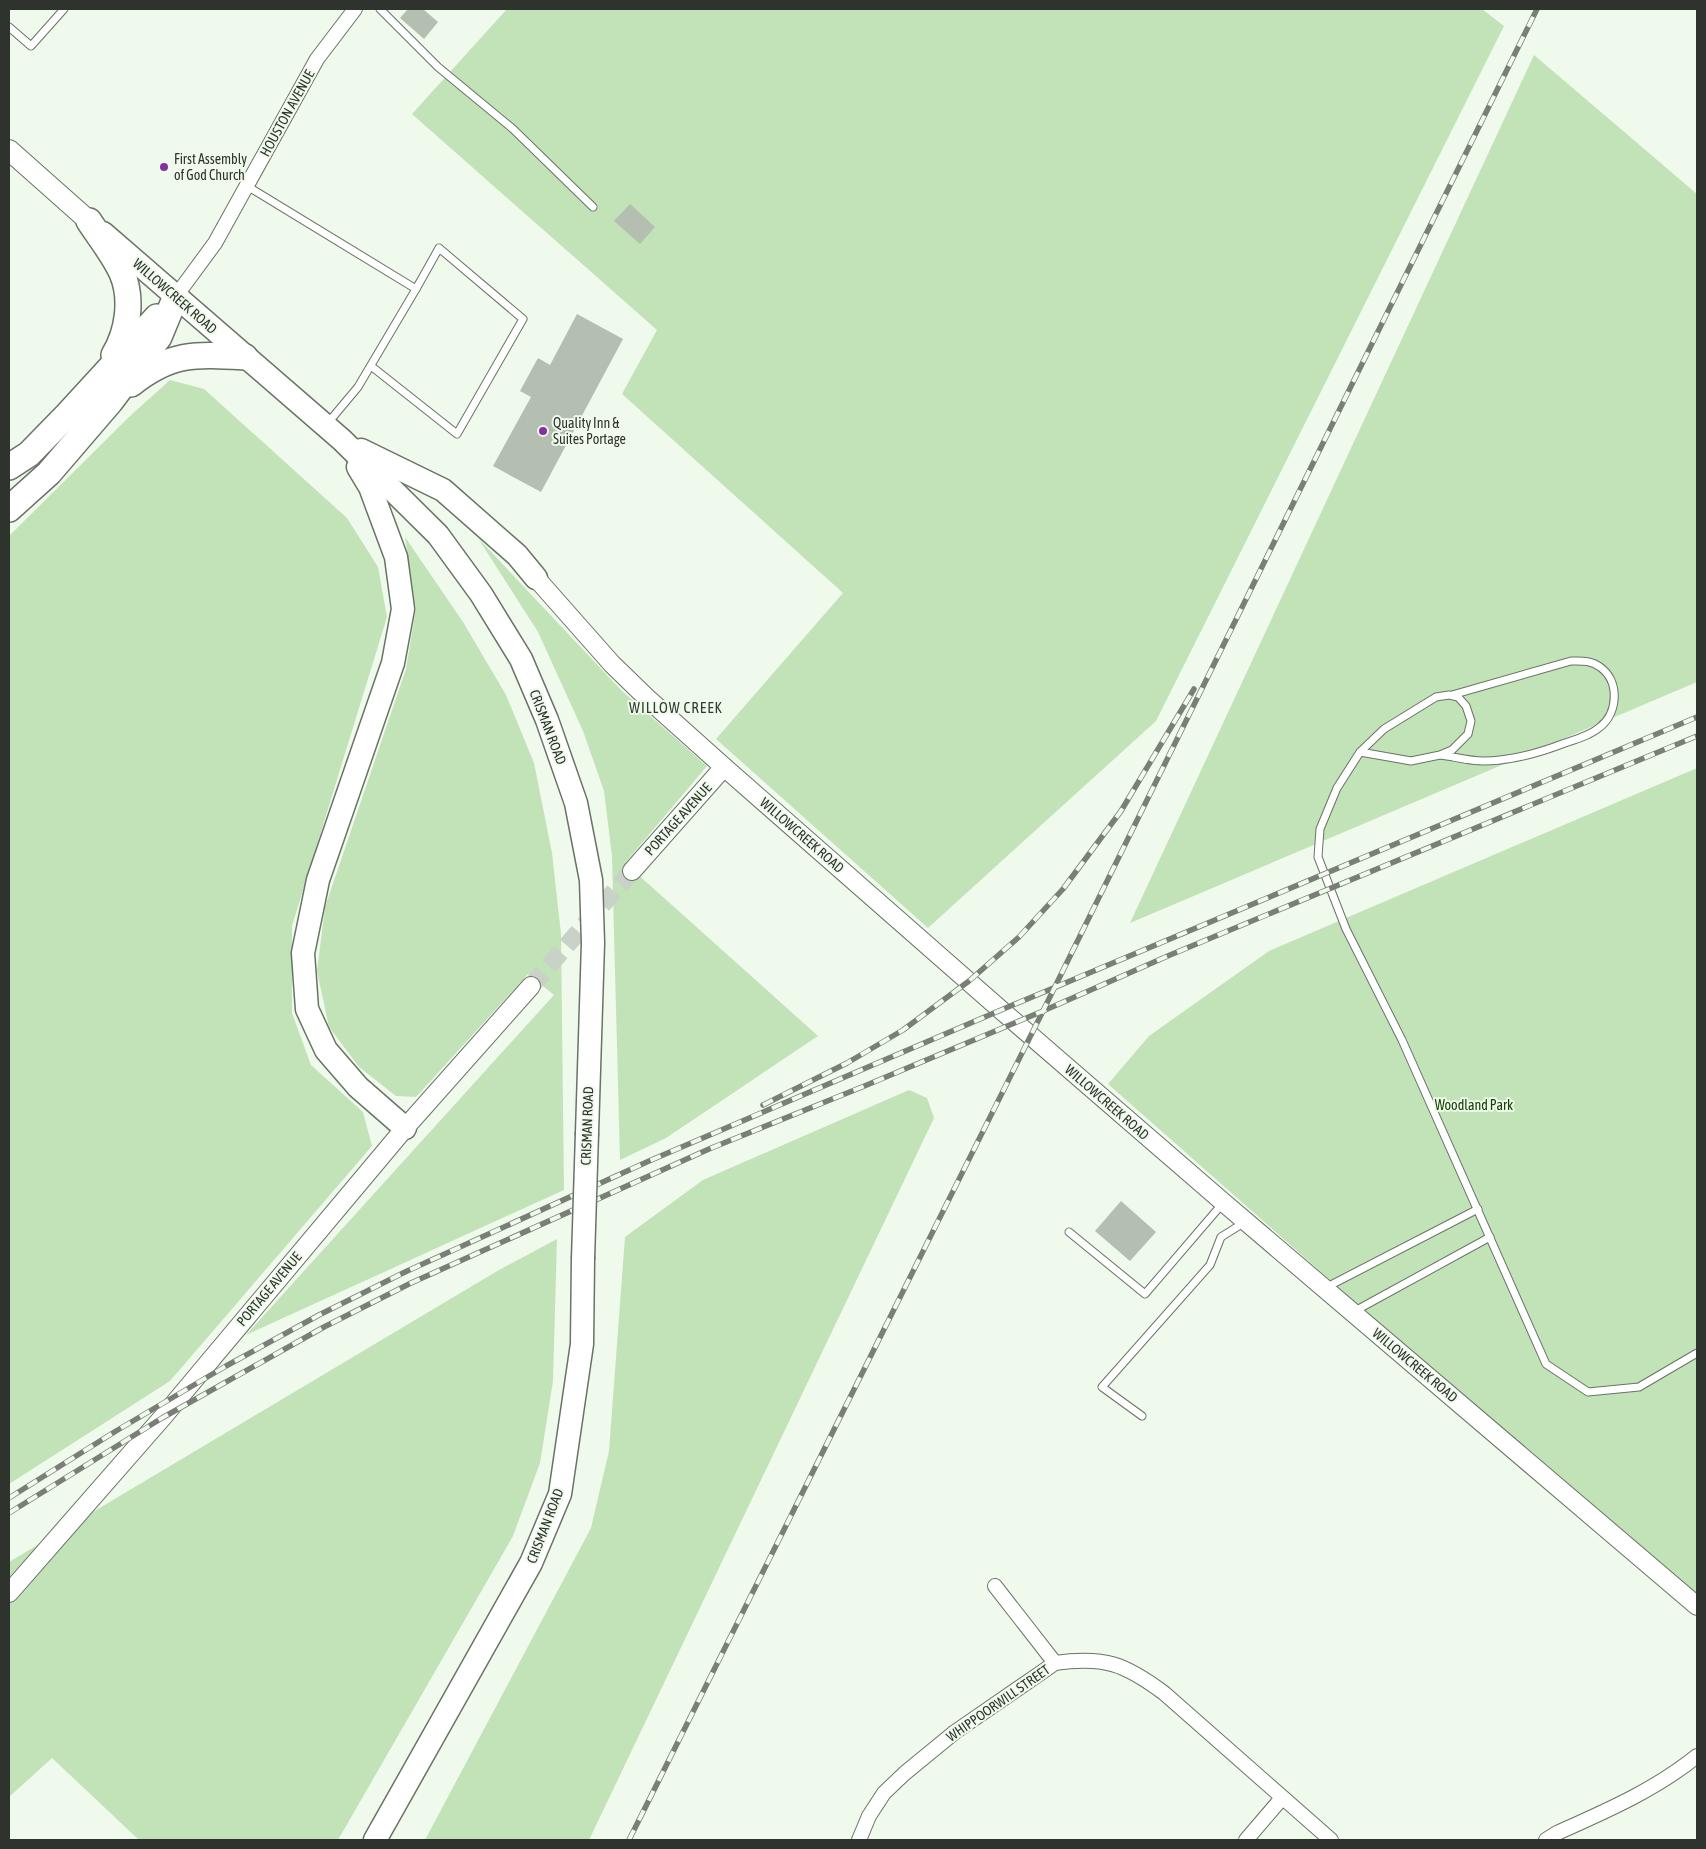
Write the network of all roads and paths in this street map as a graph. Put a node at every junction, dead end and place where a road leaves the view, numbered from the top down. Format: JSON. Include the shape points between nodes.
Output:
{"nodes":[{"id":1,"x":64,"y":9,"type":"edge"},
{"id":2,"x":354,"y":9,"type":"edge"},
{"id":3,"x":380,"y":9,"type":"edge"},
{"id":4,"x":9,"y":27,"type":"edge"},
{"id":5,"x":9,"y":150,"type":"edge"},
{"id":6,"x":247,"y":186,"type":"junction"},
{"id":7,"x":593,"y":207,"type":"dead end"},
{"id":8,"x":89,"y":221,"type":"junction"},
{"id":9,"x":416,"y":289,"type":"junction"},
{"id":10,"x":176,"y":296,"type":"junction"},
{"id":11,"x":245,"y":357,"type":"junction"},
{"id":12,"x":371,"y":366,"type":"junction"},
{"id":13,"x":104,"y":391,"type":"junction"},
{"id":14,"x":334,"y":433,"type":"junction"},
{"id":15,"x":9,"y":467,"type":"edge"},
{"id":16,"x":9,"y":509,"type":"edge"},
{"id":17,"x":536,"y":578,"type":"joint"},
{"id":18,"x":1449,"y":695,"type":"junction"},
{"id":19,"x":1360,"y":752,"type":"junction"},
{"id":20,"x":1440,"y":755,"type":"junction"},
{"id":21,"x":724,"y":767,"type":"junction"},
{"id":22,"x":632,"y":871,"type":"tunnel mouth"},
{"id":23,"x":531,"y":986,"type":"tunnel mouth"},
{"id":24,"x":405,"y":1128,"type":"junction"},
{"id":25,"x":1223,"y":1202,"type":"junction"},
{"id":26,"x":1478,"y":1209,"type":"junction"},
{"id":27,"x":1246,"y":1222,"type":"junction"},
{"id":28,"x":1069,"y":1232,"type":"dead end"},
{"id":29,"x":1490,"y":1237,"type":"junction"},
{"id":30,"x":1324,"y":1288,"type":"junction"},
{"id":31,"x":1353,"y":1313,"type":"junction"},
{"id":32,"x":1697,"y":1353,"type":"edge"},
{"id":33,"x":1142,"y":1416,"type":"dead end"},
{"id":34,"x":995,"y":1586,"type":"dead end"},
{"id":35,"x":9,"y":1593,"type":"edge"},
{"id":36,"x":1697,"y":1606,"type":"edge"},
{"id":37,"x":1055,"y":1663,"type":"junction"},
{"id":38,"x":1697,"y":1756,"type":"edge"},
{"id":39,"x":1282,"y":1798,"type":"junction"},
{"id":40,"x":375,"y":1840,"type":"edge"},
{"id":41,"x":859,"y":1840,"type":"edge"},
{"id":42,"x":1246,"y":1840,"type":"edge"},
{"id":43,"x":1331,"y":1840,"type":"edge"},
{"id":44,"x":1546,"y":1840,"type":"edge"}],
"edges":[{"from":1,"to":4,"type":"lane","via":[[31,46]]},
{"from":2,"to":6,"type":"street","name":"HOUSTON AVENUE","via":[[317,59]]},
{"from":3,"to":7,"type":"lane","via":[[438,66],[514,129]]},
{"from":5,"to":8,"type":"main road","name":"WILLOWCREEK ROAD"},
{"from":6,"to":9,"type":"lane"},
{"from":6,"to":10,"type":"street","name":"HOUSTON AVENUE","via":[[215,243]]},
{"from":8,"to":10,"type":"main road","name":"WILLOWCREEK ROAD"},
{"from":8,"to":13,"type":"highway","via":[[122,274],[128,303],[127,324]]},
{"from":9,"to":12,"type":"lane"},
{"from":9,"to":12,"type":"lane","via":[[439,248],[524,319],[457,434]]},
{"from":10,"to":11,"type":"main road","name":"WILLOWCREEK ROAD"},
{"from":10,"to":13,"type":"highway"},
{"from":11,"to":13,"type":"highway","via":[[202,354],[176,359]]},
{"from":11,"to":14,"type":"main road","name":"WILLOWCREEK ROAD"},
{"from":12,"to":14,"type":"lane"},
{"from":13,"to":15,"type":"highway"},
{"from":13,"to":16,"type":"highway","via":[[49,472]]},
{"from":14,"to":17,"type":"main road","via":[[443,490],[517,555]]},
{"from":14,"to":24,"type":"main road","via":[[370,486],[396,557],[404,609],[393,663],[318,880],[303,952],[307,1009],[326,1050],[358,1087]]},
{"from":14,"to":40,"type":"main road","name":"CRISMAN ROAD","bridge":true,"via":[[438,535],[481,594],[521,659],[547,720],[576,803],[591,880],[593,943],[582,1344],[560,1494],[532,1563]]},
{"from":17,"to":21,"type":"street","name":"WILLOWCREEK ROAD","via":[[612,664]]},
{"from":18,"to":19,"type":"lane","via":[[1436,697],[1384,729]]},
{"from":18,"to":20,"type":"lane","via":[[1458,697],[1466,706],[1471,721],[1468,734],[1460,743]]},
{"from":18,"to":20,"type":"lane","via":[[1571,661],[1588,661],[1601,667],[1612,682],[1615,699],[1611,714],[1600,727],[1540,753],[1482,761]]},
{"from":19,"to":20,"type":"lane","via":[[1411,761]]},
{"from":19,"to":26,"type":"lane","via":[[1337,788],[1320,829],[1318,857],[1346,929],[1402,1040]]},
{"from":21,"to":22,"type":"street","name":"PORTAGE AVENUE"},
{"from":21,"to":25,"type":"street","name":"WILLOWCREEK ROAD"},
{"from":23,"to":24,"type":"street","name":"PORTAGE AVENUE"},
{"from":24,"to":35,"type":"street","name":"PORTAGE AVENUE","via":[[162,1418]]},
{"from":25,"to":27,"type":"street","name":"WILLOWCREEK ROAD"},
{"from":25,"to":28,"type":"lane","via":[[1145,1294]]},
{"from":26,"to":29,"type":"lane"},
{"from":26,"to":30,"type":"lane"},
{"from":27,"to":30,"type":"street","name":"WILLOWCREEK ROAD"},
{"from":27,"to":33,"type":"lane","via":[[1221,1237],[1210,1266],[1102,1387]]},
{"from":29,"to":31,"type":"lane"},
{"from":29,"to":32,"type":"lane","via":[[1546,1364],[1588,1392],[1639,1387]]},
{"from":30,"to":31,"type":"street","name":"WILLOWCREEK ROAD"},
{"from":31,"to":36,"type":"street","name":"WILLOWCREEK ROAD"},
{"from":34,"to":37,"type":"street"},
{"from":37,"to":39,"type":"street","name":"WHIPPOORWILL STREET","via":[[1075,1660],[1101,1662],[1122,1666],[1141,1676]]},
{"from":37,"to":41,"type":"street","name":"WHIPPOORWILL STREET","via":[[955,1732],[905,1773],[884,1793]]},
{"from":38,"to":44,"type":"street","via":[[1676,1773],[1632,1799]]},
{"from":39,"to":42,"type":"street"},
{"from":39,"to":43,"type":"street","name":"WHIPPOORWILL STREET"}]}
